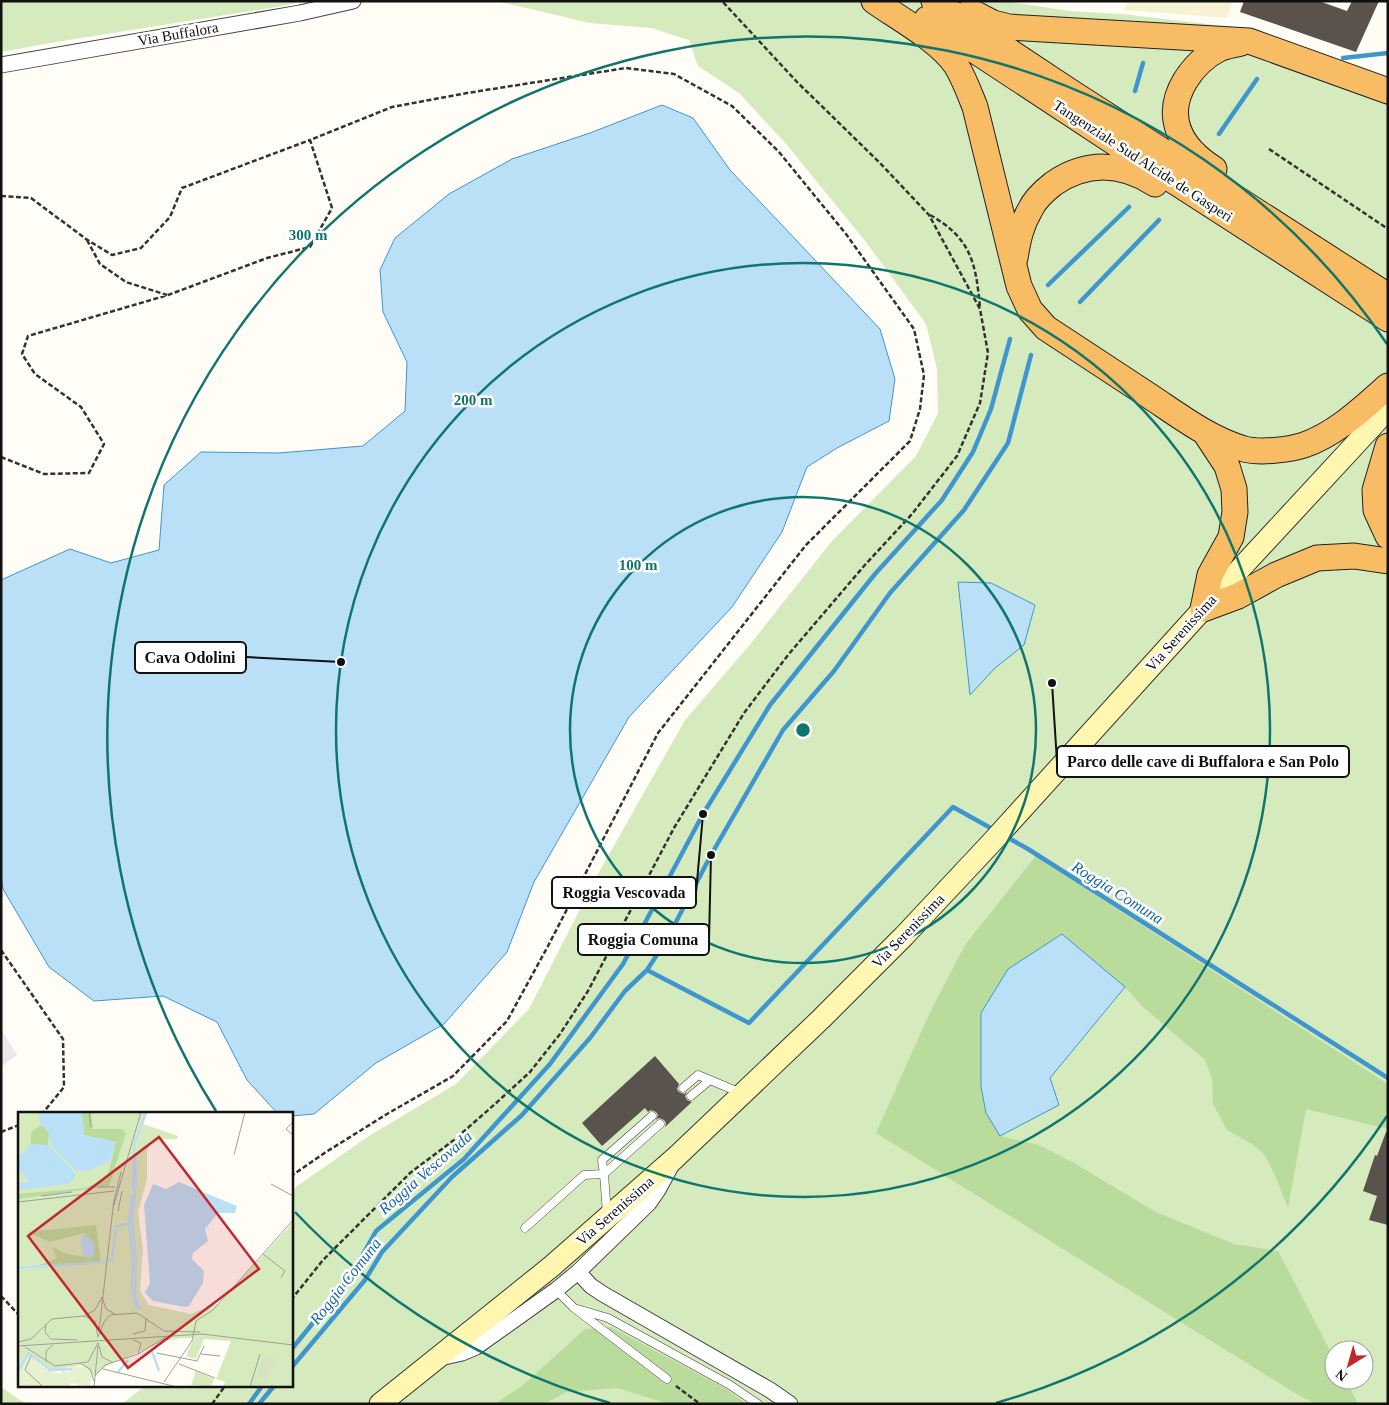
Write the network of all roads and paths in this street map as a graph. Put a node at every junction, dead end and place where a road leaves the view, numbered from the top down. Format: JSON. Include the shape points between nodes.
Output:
{"nodes":[{"id":1,"x":353,"y":1,"type":"edge"},
{"id":2,"x":722,"y":1,"type":"edge"},
{"id":3,"x":874,"y":1,"type":"edge"},
{"id":4,"x":900,"y":1,"type":"edge"},
{"id":5,"x":934,"y":1,"type":"edge"},
{"id":6,"x":956,"y":1,"type":"edge"},
{"id":7,"x":1249,"y":41,"type":"junction"},
{"id":8,"x":1,"y":65,"type":"edge"},
{"id":9,"x":1388,"y":91,"type":"edge"},
{"id":10,"x":310,"y":140,"type":"junction"},
{"id":11,"x":1269,"y":149,"type":"dead end"},
{"id":12,"x":1,"y":196,"type":"edge"},
{"id":13,"x":929,"y":215,"type":"junction"},
{"id":14,"x":1388,"y":229,"type":"edge"},
{"id":15,"x":86,"y":239,"type":"junction"},
{"id":16,"x":1298,"y":261,"type":"junction"},
{"id":17,"x":1014,"y":265,"type":"junction"},
{"id":18,"x":1382,"y":292,"type":"edge"},
{"id":19,"x":168,"y":295,"type":"junction"},
{"id":20,"x":980,"y":309,"type":"junction"},
{"id":21,"x":1388,"y":318,"type":"edge"},
{"id":22,"x":1388,"y":386,"type":"edge"},
{"id":23,"x":1388,"y":409,"type":"edge"},
{"id":24,"x":1206,"y":434,"type":"junction"},
{"id":25,"x":1388,"y":446,"type":"edge"},
{"id":26,"x":1,"y":457,"type":"edge"},
{"id":27,"x":1388,"y":536,"type":"edge"},
{"id":28,"x":1388,"y":561,"type":"edge"},
{"id":29,"x":1203,"y":609,"type":"junction"},
{"id":30,"x":1,"y":950,"type":"edge"},
{"id":31,"x":710,"y":1080,"type":"junction"},
{"id":32,"x":683,"y":1088,"type":"dead end"},
{"id":33,"x":743,"y":1094,"type":"junction"},
{"id":34,"x":691,"y":1096,"type":"dead end"},
{"id":35,"x":44,"y":1112,"type":"edge"},
{"id":36,"x":652,"y":1116,"type":"dead end"},
{"id":37,"x":660,"y":1124,"type":"dead end"},
{"id":38,"x":18,"y":1125,"type":"edge"},
{"id":39,"x":1,"y":1132,"type":"edge"},
{"id":40,"x":675,"y":1158,"type":"junction"},
{"id":41,"x":604,"y":1174,"type":"junction"},
{"id":42,"x":292,"y":1175,"type":"edge"},
{"id":43,"x":607,"y":1216,"type":"junction"},
{"id":44,"x":525,"y":1228,"type":"dead end"},
{"id":45,"x":578,"y":1272,"type":"junction"},
{"id":46,"x":556,"y":1290,"type":"junction"},
{"id":47,"x":1,"y":1296,"type":"edge"},
{"id":48,"x":292,"y":1299,"type":"edge"},
{"id":49,"x":574,"y":1308,"type":"junction"},
{"id":50,"x":18,"y":1314,"type":"edge"},
{"id":51,"x":435,"y":1359,"type":"junction"},
{"id":52,"x":667,"y":1379,"type":"joint"},
{"id":53,"x":224,"y":1388,"type":"edge"},
{"id":54,"x":212,"y":1404,"type":"edge"},
{"id":55,"x":380,"y":1404,"type":"edge"},
{"id":56,"x":700,"y":1404,"type":"edge"},
{"id":57,"x":758,"y":1404,"type":"edge"},
{"id":58,"x":790,"y":1404,"type":"edge"}],
"edges":[{"from":1,"to":8,"type":"street","name":"Via Buffalora"},
{"from":2,"to":13,"type":"path"},
{"from":3,"to":17,"type":"highway","via":[[938,46],[955,64],[966,84],[975,107]]},
{"from":4,"to":16,"type":"highway","name":"Tangenziale Sud Alcide de Gasperi"},
{"from":5,"to":18,"type":"highway","name":"Tangenziale Sud Alcide de Gasperi","via":[[1069,92]]},
{"from":6,"to":7,"type":"highway","via":[[993,23],[1010,27]]},
{"from":7,"to":9,"type":"highway"},
{"from":7,"to":18,"type":"highway","via":[[1220,49],[1201,61],[1182,86],[1175,117],[1188,148],[1208,165],[1334,246]]},
{"from":10,"to":15,"type":"path","via":[[182,188],[170,217],[141,248],[112,255]]},
{"from":10,"to":19,"type":"path","via":[[332,208],[310,247],[267,258]]},
{"from":10,"to":42,"type":"path","via":[[392,107],[626,68],[674,74],[732,106],[779,152],[846,234],[914,329],[924,374],[920,409],[910,441],[806,546],[658,734],[507,1021],[453,1076]]},
{"from":11,"to":14,"type":"path"},
{"from":12,"to":15,"type":"path","via":[[31,198]]},
{"from":13,"to":20,"type":"path"},
{"from":13,"to":20,"type":"path","via":[[943,223],[966,245],[977,277]]},
{"from":15,"to":19,"type":"path","via":[[100,264],[126,282]]},
{"from":16,"to":17,"type":"highway","via":[[1245,243],[1147,179],[1102,166],[1066,175],[1044,190],[1030,208],[1020,230]]},
{"from":16,"to":21,"type":"highway","name":"Tangenziale Sud Alcide de Gasperi"},
{"from":17,"to":24,"type":"highway","via":[[1030,310],[1046,328]]},
{"from":19,"to":26,"type":"path","via":[[28,336],[22,354],[35,374],[81,407],[104,444],[89,474],[44,474]]},
{"from":20,"to":48,"type":"path","via":[[988,353],[980,402],[957,456],[912,514],[788,655],[744,713],[674,828],[588,991],[560,1034],[530,1072],[454,1140],[410,1173],[323,1260]]},
{"from":22,"to":24,"type":"highway","via":[[1340,426],[1303,445],[1276,451],[1246,449]]},
{"from":23,"to":29,"type":"main road","name":"Via Serenissima"},
{"from":24,"to":29,"type":"highway","via":[[1227,466],[1234,489],[1235,512],[1231,537],[1210,575]]},
{"from":25,"to":27,"type":"highway","via":[[1375,490],[1376,510]]},
{"from":28,"to":29,"type":"highway","via":[[1354,556],[1317,558]]},
{"from":29,"to":33,"type":"main road","name":"Via Serenissima","via":[[904,936],[822,1020]]},
{"from":30,"to":35,"type":"path","via":[[63,1040],[64,1087]]},
{"from":31,"to":32,"type":"lane","via":[[698,1075]]},
{"from":31,"to":33,"type":"lane"},
{"from":31,"to":34,"type":"lane"},
{"from":33,"to":40,"type":"main road","name":"Via Serenissima"},
{"from":36,"to":41,"type":"lane","via":[[602,1160]]},
{"from":37,"to":41,"type":"lane"},
{"from":38,"to":39,"type":"path"},
{"from":40,"to":43,"type":"main road","name":"Via Serenissima"},
{"from":40,"to":45,"type":"street","via":[[649,1202]]},
{"from":41,"to":43,"type":"lane"},
{"from":41,"to":44,"type":"lane","via":[[584,1175]]},
{"from":43,"to":51,"type":"main road","name":"Via Serenissima","via":[[552,1266]]},
{"from":45,"to":46,"type":"street"},
{"from":45,"to":58,"type":"street","via":[[590,1286]]},
{"from":46,"to":49,"type":"lane"},
{"from":46,"to":51,"type":"street","via":[[476,1347],[462,1354]]},
{"from":47,"to":50,"type":"path"},
{"from":49,"to":52,"type":"lane"},
{"from":49,"to":57,"type":"lane","via":[[608,1318],[730,1385]]},
{"from":51,"to":55,"type":"main road","name":"Via Serenissima"},
{"from":52,"to":56,"type":"path"},
{"from":53,"to":54,"type":"path"}]}
